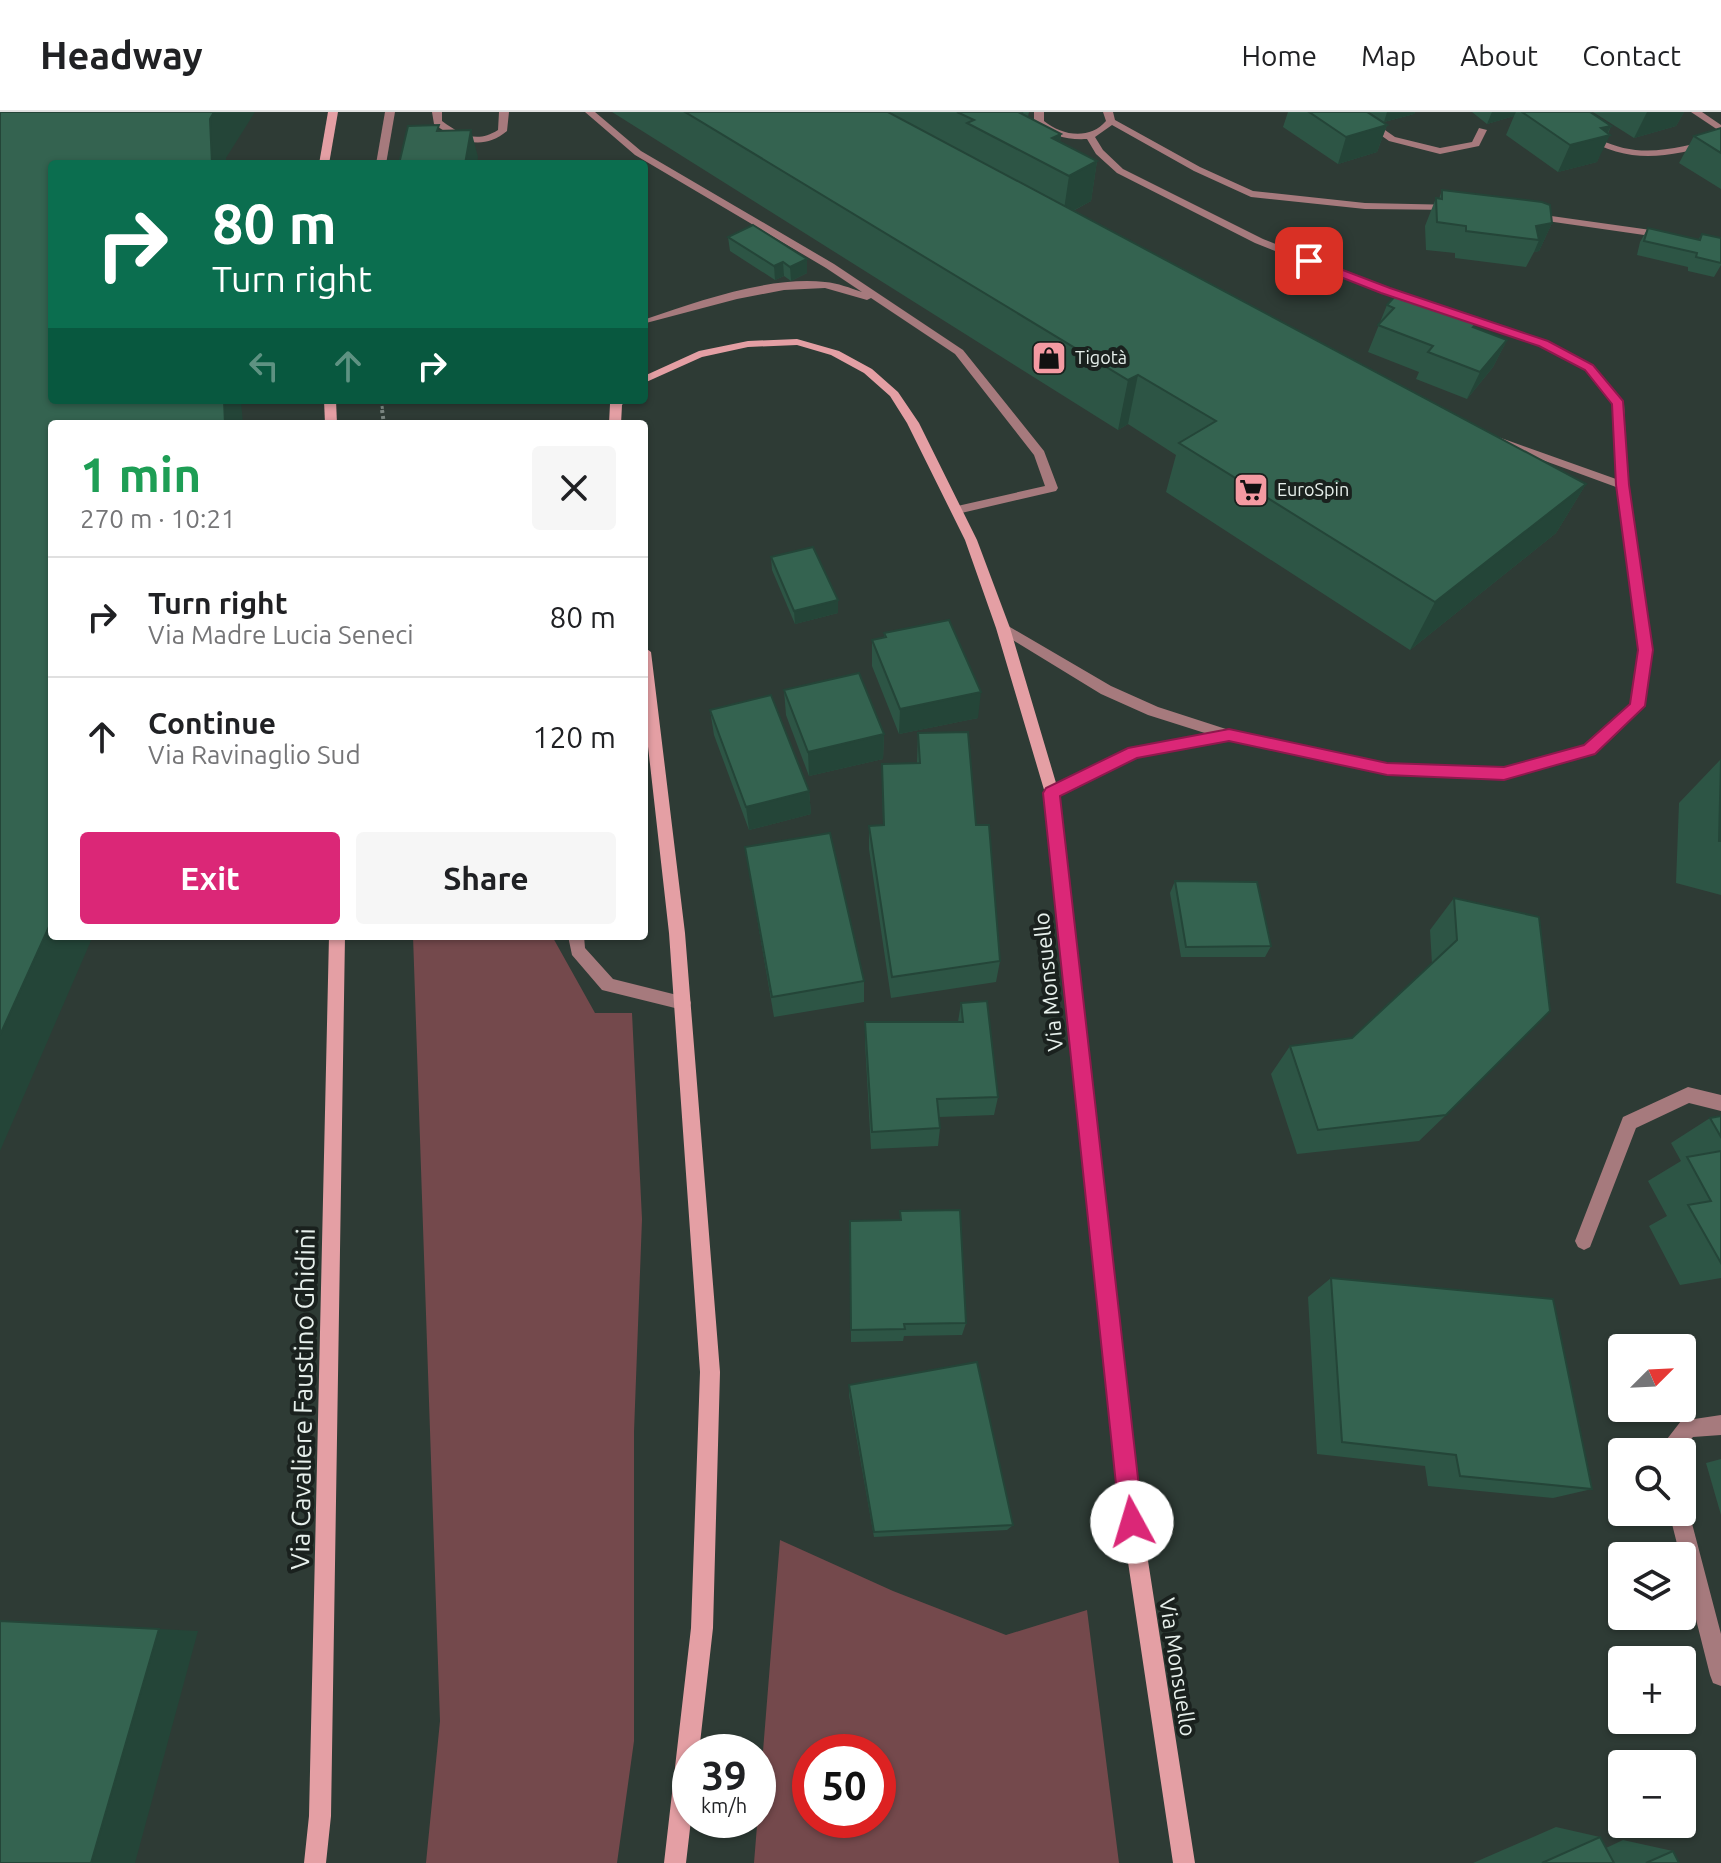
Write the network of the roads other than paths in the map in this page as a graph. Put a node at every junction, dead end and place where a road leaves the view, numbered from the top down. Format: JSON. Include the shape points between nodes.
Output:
{"nodes":[{"id":1,"x":333,"y":112,"type":"edge"},
{"id":2,"x":390,"y":112,"type":"edge"},
{"id":3,"x":437,"y":112,"type":"edge"},
{"id":4,"x":504,"y":112,"type":"edge"},
{"id":5,"x":590,"y":112,"type":"edge"},
{"id":6,"x":1039,"y":112,"type":"edge"},
{"id":7,"x":1353,"y":112,"type":"edge"},
{"id":8,"x":1548,"y":112,"type":"edge"},
{"id":9,"x":1696,"y":112,"type":"edge"},
{"id":10,"x":1109,"y":117,"type":"edge"},
{"id":11,"x":1721,"y":129,"type":"edge"},
{"id":12,"x":1482,"y":130,"type":"dead end"},
{"id":13,"x":1089,"y":135,"type":"junction"},
{"id":14,"x":1721,"y":140,"type":"edge"},
{"id":15,"x":325,"y":160,"type":"edge"},
{"id":16,"x":382,"y":160,"type":"edge"},
{"id":17,"x":1464,"y":208,"type":"edge"},
{"id":18,"x":1524,"y":215,"type":"edge"},
{"id":19,"x":1675,"y":237,"type":"edge"},
{"id":20,"x":881,"y":301,"type":"junction"},
{"id":21,"x":650,"y":321,"type":"dead end"},
{"id":22,"x":648,"y":378,"type":"edge"},
{"id":23,"x":1489,"y":438,"type":"edge"},
{"id":24,"x":1622,"y":485,"type":"junction"},
{"id":25,"x":957,"y":510,"type":"junction"},
{"id":26,"x":1003,"y":628,"type":"junction"},
{"id":27,"x":648,"y":680,"type":"edge"},
{"id":28,"x":1229,"y":735,"type":"junction"},
{"id":29,"x":1052,"y":793,"type":"junction"},
{"id":30,"x":337,"y":940,"type":"edge"},
{"id":31,"x":577,"y":940,"type":"edge"},
{"id":32,"x":683,"y":1003,"type":"junction"},
{"id":33,"x":1721,"y":1103,"type":"edge"},
{"id":34,"x":1584,"y":1241,"type":"dead end"},
{"id":35,"x":1721,"y":1425,"type":"edge"},
{"id":36,"x":1679,"y":1438,"type":"edge"},
{"id":37,"x":1683,"y":1526,"type":"edge"},
{"id":38,"x":1721,"y":1675,"type":"edge"},
{"id":39,"x":315,"y":1863,"type":"edge"},
{"id":40,"x":675,"y":1863,"type":"edge"},
{"id":41,"x":1184,"y":1863,"type":"edge"}],
"edges":[{"from":1,"to":15,"type":"main road"},
{"from":2,"to":16,"type":"street"},
{"from":3,"to":4,"type":"street","via":[[437,122],[478,143],[502,131]]},
{"from":5,"to":20,"type":"street","via":[[638,153]]},
{"from":6,"to":13,"type":"street","via":[[1039,122],[1054,132]]},
{"from":7,"to":12,"type":"street","via":[[1392,139],[1440,151],[1476,144]]},
{"from":8,"to":14,"type":"street","via":[[1604,147],[1632,157],[1665,156]]},
{"from":9,"to":11,"type":"street"},
{"from":10,"to":13,"type":"street","via":[[1104,130]]},
{"from":10,"to":17,"type":"street","via":[[1251,194],[1365,206]]},
{"from":13,"to":24,"type":"street","via":[[1120,171],[1259,241],[1385,291],[1544,344],[1589,368],[1618,404]]},
{"from":18,"to":19,"type":"street"},
{"from":20,"to":21,"type":"street","via":[[825,285],[783,288]]},
{"from":20,"to":25,"type":"street","via":[[959,352],[1040,454],[1052,488]]},
{"from":22,"to":25,"type":"main road","name":"Via Monsuello","via":[[699,354],[748,344],[797,342],[835,353],[868,371],[894,394]]},
{"from":23,"to":24,"type":"street"},
{"from":24,"to":28,"type":"street","via":[[1645,650],[1637,706],[1590,750],[1504,774],[1387,769]]},
{"from":25,"to":26,"type":"main road","name":"Via Monsuello"},
{"from":26,"to":28,"type":"street","via":[[1106,690]]},
{"from":26,"to":29,"type":"main road","name":"Via Monsuello"},
{"from":27,"to":32,"type":"main road"},
{"from":28,"to":29,"type":"street","via":[[1134,753]]},
{"from":29,"to":41,"type":"main road","name":"Via Monsuello","via":[[1132,1522]]},
{"from":30,"to":39,"type":"main road","name":"Via Cavaliere Faustino Ghidini","via":[[326,1578]]},
{"from":31,"to":32,"type":"street","via":[[578,950],[608,985]]},
{"from":32,"to":40,"type":"main road","via":[[710,1372],[702,1628]]},
{"from":33,"to":34,"type":"street","via":[[1688,1095],[1629,1123]]},
{"from":35,"to":36,"type":"street","via":[[1688,1428]]},
{"from":37,"to":38,"type":"street"}]}
